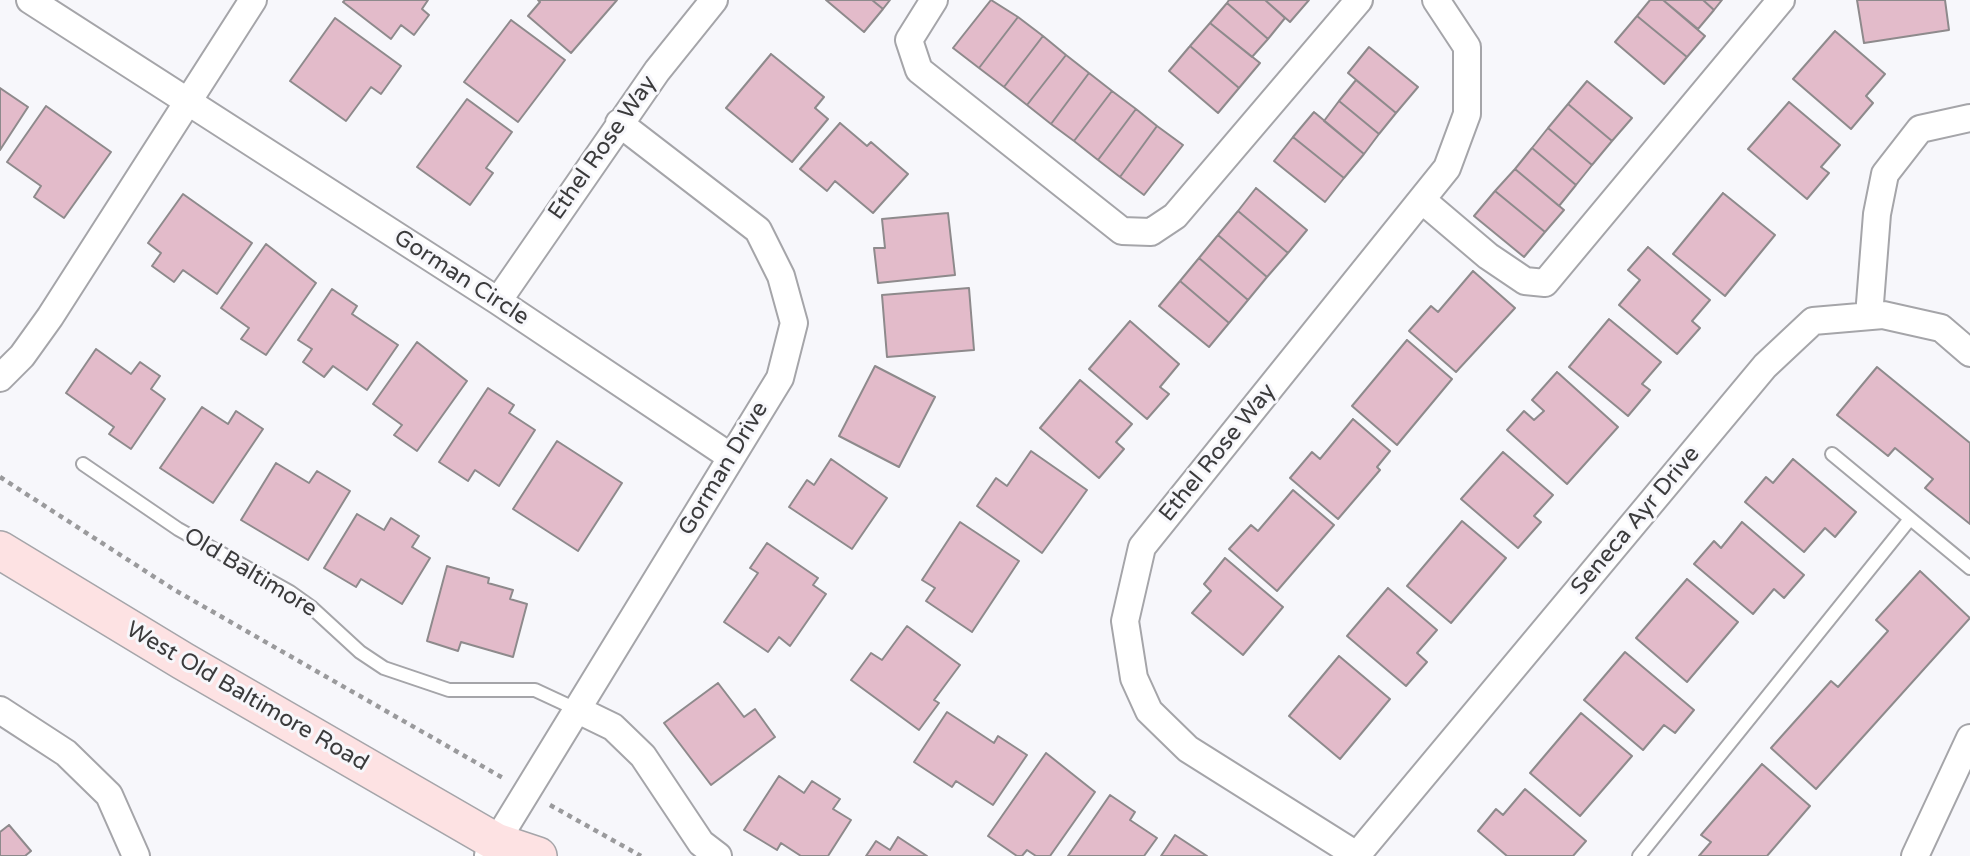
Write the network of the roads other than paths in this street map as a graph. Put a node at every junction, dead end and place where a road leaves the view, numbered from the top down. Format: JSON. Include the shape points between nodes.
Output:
{"nodes":[{"id":1,"x":30,"y":0,"type":"edge"},
{"id":2,"x":253,"y":0,"type":"edge"},
{"id":3,"x":714,"y":0,"type":"edge"},
{"id":4,"x":934,"y":0,"type":"edge"},
{"id":5,"x":1359,"y":0,"type":"edge"},
{"id":6,"x":1436,"y":0,"type":"edge"},
{"id":7,"x":1781,"y":0,"type":"edge"},
{"id":8,"x":188,"y":103,"type":"junction"},
{"id":9,"x":1970,"y":118,"type":"edge"},
{"id":10,"x":619,"y":123,"type":"junction"},
{"id":11,"x":1422,"y":200,"type":"junction"},
{"id":12,"x":498,"y":301,"type":"junction"},
{"id":13,"x":1869,"y":316,"type":"junction"},
{"id":14,"x":1970,"y":353,"type":"edge"},
{"id":15,"x":0,"y":378,"type":"edge"},
{"id":16,"x":1832,"y":454,"type":"dead end"},
{"id":17,"x":731,"y":457,"type":"junction"},
{"id":18,"x":83,"y":464,"type":"dead end"},
{"id":19,"x":1910,"y":519,"type":"junction"},
{"id":20,"x":0,"y":550,"type":"edge"},
{"id":21,"x":1970,"y":568,"type":"edge"},
{"id":22,"x":0,"y":710,"type":"edge"},
{"id":23,"x":578,"y":710,"type":"junction"},
{"id":24,"x":1970,"y":738,"type":"edge"},
{"id":25,"x":497,"y":851,"type":"edge"},
{"id":26,"x":1358,"y":855,"type":"edge"},
{"id":27,"x":136,"y":856,"type":"edge"},
{"id":28,"x":538,"y":856,"type":"edge"},
{"id":29,"x":718,"y":856,"type":"edge"},
{"id":30,"x":1639,"y":856,"type":"edge"},
{"id":31,"x":1915,"y":856,"type":"edge"}],
"edges":[{"from":1,"to":8,"type":"street","name":"Gorman Circle"},
{"from":2,"to":8,"type":"street"},
{"from":3,"to":10,"type":"street","name":"Ethel Rose Way"},
{"from":4,"to":5,"type":"street","via":[[909,40],[919,69],[1122,231],[1151,232],[1175,216]]},
{"from":6,"to":11,"type":"street","name":"Ethel Rose Way","via":[[1467,47],[1467,114],[1447,168]]},
{"from":7,"to":11,"type":"street","via":[[1545,283],[1525,281]]},
{"from":8,"to":12,"type":"street","name":"Gorman Circle"},
{"from":8,"to":15,"type":"street","via":[[50,317]]},
{"from":9,"to":13,"type":"street","via":[[1920,129],[1885,174]]},
{"from":10,"to":12,"type":"street","name":"Ethel Rose Way"},
{"from":10,"to":17,"type":"street","name":"Gorman Drive","via":[[758,230],[781,276],[794,323],[780,378]]},
{"from":11,"to":26,"type":"street","name":"Ethel Rose Way","via":[[1142,547],[1125,621],[1134,678],[1149,711],[1188,749]]},
{"from":12,"to":17,"type":"street","name":"Gorman Circle"},
{"from":13,"to":14,"type":"street","name":"Seneca Ayr Drive","via":[[1883,314],[1941,328]]},
{"from":13,"to":26,"type":"street","name":"Seneca Ayr Drive","via":[[1813,321],[1765,366]]},
{"from":16,"to":19,"type":"lane"},
{"from":17,"to":23,"type":"street","name":"Gorman Drive"},
{"from":18,"to":23,"type":"lane","name":"Old Baltimore","via":[[178,529],[290,592],[384,668],[449,690],[535,690]]},
{"from":19,"to":21,"type":"lane"},
{"from":19,"to":30,"type":"lane"},
{"from":20,"to":25,"type":"street","name":"West Old Baltimore Road"},
{"from":22,"to":27,"type":"street","via":[[66,753],[110,795]]},
{"from":23,"to":25,"type":"street","name":"Gorman Drive"},
{"from":23,"to":29,"type":"street","via":[[613,727],[643,756],[701,843]]},
{"from":24,"to":31,"type":"street"},
{"from":25,"to":28,"type":"street","name":"West Old Baltimore Road"}]}
